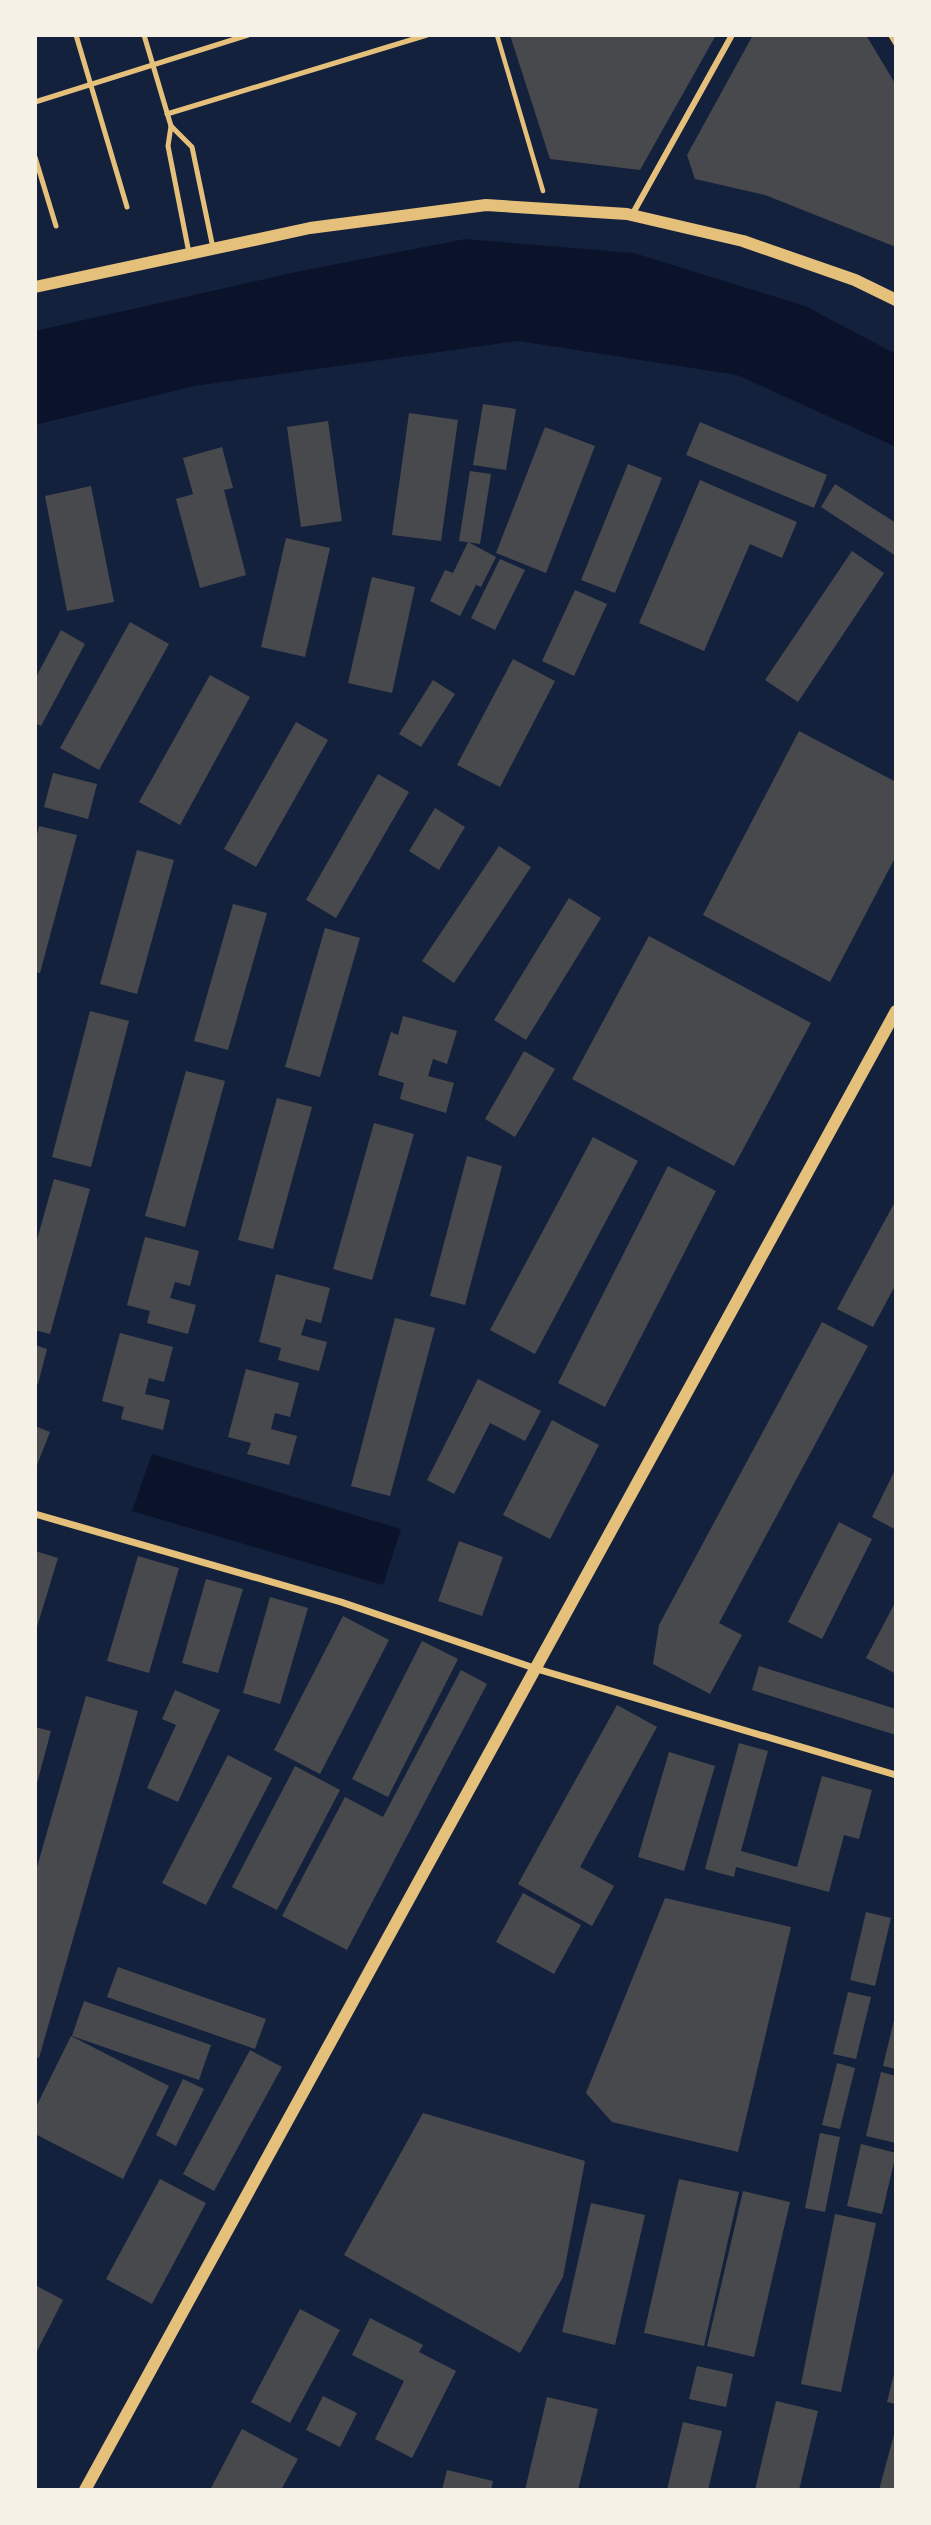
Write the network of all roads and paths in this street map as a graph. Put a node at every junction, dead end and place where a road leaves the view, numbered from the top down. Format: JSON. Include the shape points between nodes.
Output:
{"nodes":[{"id":1,"x":76,"y":35,"type":"edge"},
{"id":2,"x":144,"y":35,"type":"edge"},
{"id":3,"x":216,"y":35,"type":"edge"},
{"id":4,"x":248,"y":35,"type":"edge"},
{"id":5,"x":427,"y":35,"type":"edge"},
{"id":6,"x":498,"y":35,"type":"edge"},
{"id":7,"x":732,"y":35,"type":"edge"},
{"id":8,"x":891,"y":35,"type":"edge"},
{"id":9,"x":896,"y":43,"type":"edge"},
{"id":10,"x":218,"y":44,"type":"junction"},
{"id":11,"x":153,"y":64,"type":"junction"},
{"id":12,"x":91,"y":84,"type":"junction"},
{"id":13,"x":35,"y":102,"type":"edge"},
{"id":14,"x":167,"y":114,"type":"junction"},
{"id":15,"x":171,"y":127,"type":"junction"},
{"id":16,"x":35,"y":157,"type":"edge"},
{"id":17,"x":127,"y":207,"type":"dead end"},
{"id":18,"x":548,"y":209,"type":"junction"},
{"id":19,"x":632,"y":215,"type":"junction"},
{"id":20,"x":56,"y":226,"type":"dead end"},
{"id":21,"x":213,"y":248,"type":"junction"},
{"id":22,"x":189,"y":253,"type":"junction"},
{"id":23,"x":35,"y":287,"type":"edge"},
{"id":24,"x":896,"y":300,"type":"edge"},
{"id":25,"x":896,"y":1011,"type":"edge"},
{"id":26,"x":35,"y":1514,"type":"edge"},
{"id":27,"x":537,"y":1669,"type":"junction"},
{"id":28,"x":896,"y":1775,"type":"edge"},
{"id":29,"x":85,"y":2490,"type":"edge"}],
"edges":[{"from":1,"to":12,"type":"lane"},
{"from":2,"to":11,"type":"lane"},
{"from":3,"to":10,"type":"lane"},
{"from":4,"to":10,"type":"lane"},
{"from":5,"to":14,"type":"lane"},
{"from":6,"to":18,"type":"path"},
{"from":7,"to":19,"type":"street"},
{"from":8,"to":9,"type":"street"},
{"from":10,"to":11,"type":"lane"},
{"from":11,"to":12,"type":"lane"},
{"from":11,"to":14,"type":"lane"},
{"from":12,"to":13,"type":"lane"},
{"from":12,"to":17,"type":"lane"},
{"from":14,"to":15,"type":"lane"},
{"from":15,"to":21,"type":"lane","via":[[192,147]]},
{"from":15,"to":22,"type":"lane","via":[[169,150]]},
{"from":16,"to":20,"type":"lane"},
{"from":18,"to":19,"type":"street"},
{"from":18,"to":21,"type":"street","via":[[486,205],[310,228]]},
{"from":19,"to":24,"type":"street","via":[[743,241],[855,280]]},
{"from":21,"to":22,"type":"street"},
{"from":22,"to":23,"type":"street"},
{"from":25,"to":27,"type":"street"},
{"from":26,"to":27,"type":"street","via":[[341,1602]]},
{"from":27,"to":28,"type":"street"},
{"from":27,"to":29,"type":"street"}]}
